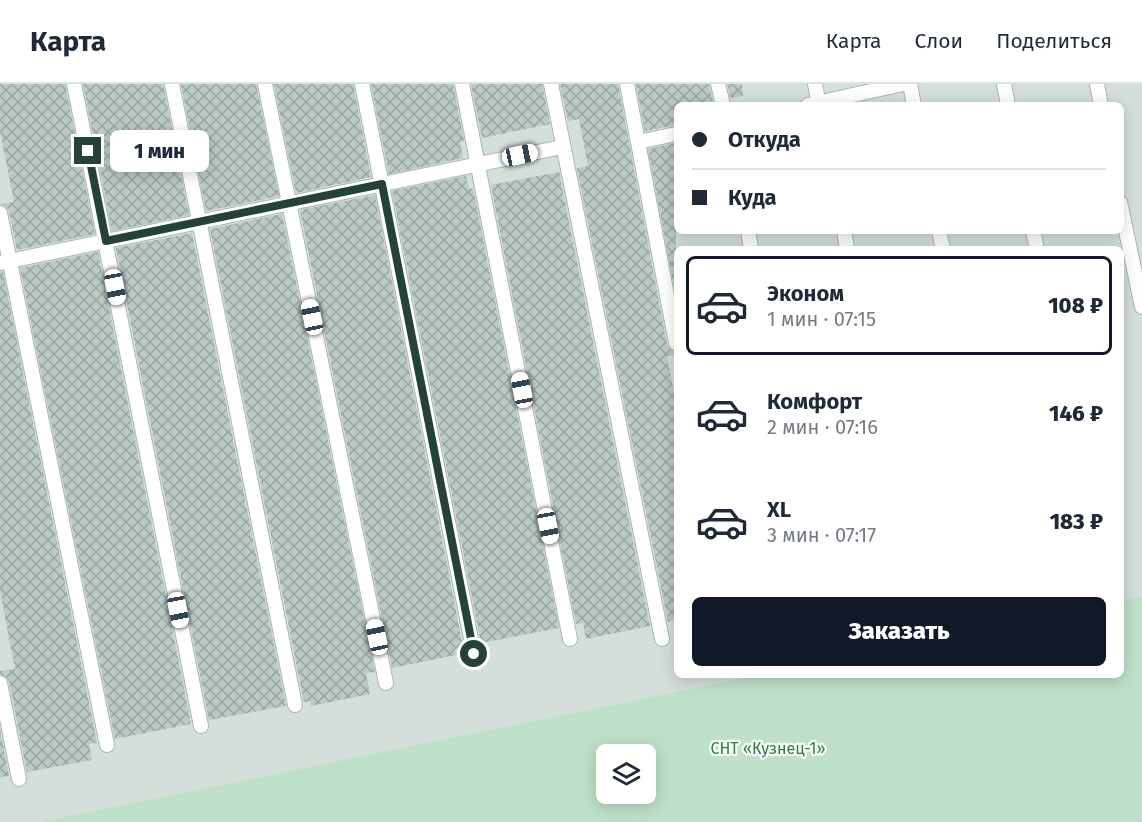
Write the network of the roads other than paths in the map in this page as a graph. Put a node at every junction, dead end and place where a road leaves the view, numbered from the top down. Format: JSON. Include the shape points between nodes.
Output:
{"nodes":[{"id":1,"x":74,"y":84,"type":"edge"},
{"id":2,"x":172,"y":84,"type":"edge"},
{"id":3,"x":265,"y":84,"type":"edge"},
{"id":4,"x":362,"y":84,"type":"edge"},
{"id":5,"x":462,"y":84,"type":"edge"},
{"id":6,"x":551,"y":84,"type":"edge"},
{"id":7,"x":627,"y":84,"type":"edge"},
{"id":8,"x":718,"y":84,"type":"edge"},
{"id":9,"x":815,"y":84,"type":"edge"},
{"id":10,"x":903,"y":84,"type":"edge"},
{"id":11,"x":910,"y":84,"type":"edge"},
{"id":12,"x":1004,"y":84,"type":"edge"},
{"id":13,"x":1097,"y":84,"type":"edge"},
{"id":14,"x":722,"y":102,"type":"edge"},
{"id":15,"x":815,"y":102,"type":"edge"},
{"id":16,"x":824,"y":102,"type":"edge"},
{"id":17,"x":913,"y":102,"type":"edge"},
{"id":18,"x":1007,"y":102,"type":"edge"},
{"id":19,"x":1100,"y":102,"type":"edge"},
{"id":20,"x":674,"y":134,"type":"edge"},
{"id":21,"x":638,"y":142,"type":"junction"},
{"id":22,"x":562,"y":147,"type":"junction"},
{"id":23,"x":478,"y":164,"type":"junction"},
{"id":24,"x":382,"y":184,"type":"junction"},
{"id":25,"x":289,"y":203,"type":"junction"},
{"id":26,"x":0,"y":213,"type":"edge"},
{"id":27,"x":1124,"y":221,"type":"edge"},
{"id":28,"x":200,"y":222,"type":"junction"},
{"id":29,"x":106,"y":241,"type":"junction"},
{"id":30,"x":5,"y":262,"type":"edge"},
{"id":31,"x":1142,"y":307,"type":"edge"},
{"id":32,"x":674,"y":332,"type":"edge"},
{"id":33,"x":570,"y":639,"type":"dead end"},
{"id":34,"x":662,"y":639,"type":"dead end"},
{"id":35,"x":474,"y":654,"type":"dead end"},
{"id":36,"x":386,"y":682,"type":"dead end"},
{"id":37,"x":0,"y":683,"type":"edge"},
{"id":38,"x":294,"y":705,"type":"dead end"},
{"id":39,"x":201,"y":726,"type":"dead end"},
{"id":40,"x":107,"y":745,"type":"dead end"},
{"id":41,"x":19,"y":779,"type":"dead end"}],
"edges":[{"from":1,"to":29,"type":"lane"},
{"from":2,"to":28,"type":"lane"},
{"from":3,"to":25,"type":"lane"},
{"from":4,"to":24,"type":"lane"},
{"from":5,"to":23,"type":"lane"},
{"from":6,"to":22,"type":"lane"},
{"from":7,"to":21,"type":"lane"},
{"from":8,"to":14,"type":"lane"},
{"from":9,"to":15,"type":"lane"},
{"from":10,"to":16,"type":"lane"},
{"from":11,"to":17,"type":"lane"},
{"from":12,"to":18,"type":"lane"},
{"from":13,"to":19,"type":"lane"},
{"from":20,"to":21,"type":"lane"},
{"from":21,"to":32,"type":"lane"},
{"from":22,"to":23,"type":"lane"},
{"from":22,"to":34,"type":"lane"},
{"from":23,"to":24,"type":"lane"},
{"from":23,"to":33,"type":"lane"},
{"from":24,"to":25,"type":"lane"},
{"from":24,"to":35,"type":"lane"},
{"from":25,"to":28,"type":"lane"},
{"from":25,"to":36,"type":"lane"},
{"from":26,"to":30,"type":"lane"},
{"from":27,"to":31,"type":"lane"},
{"from":28,"to":29,"type":"lane"},
{"from":28,"to":38,"type":"lane"},
{"from":29,"to":30,"type":"lane"},
{"from":29,"to":39,"type":"lane"},
{"from":30,"to":40,"type":"lane"},
{"from":37,"to":41,"type":"lane"}]}
